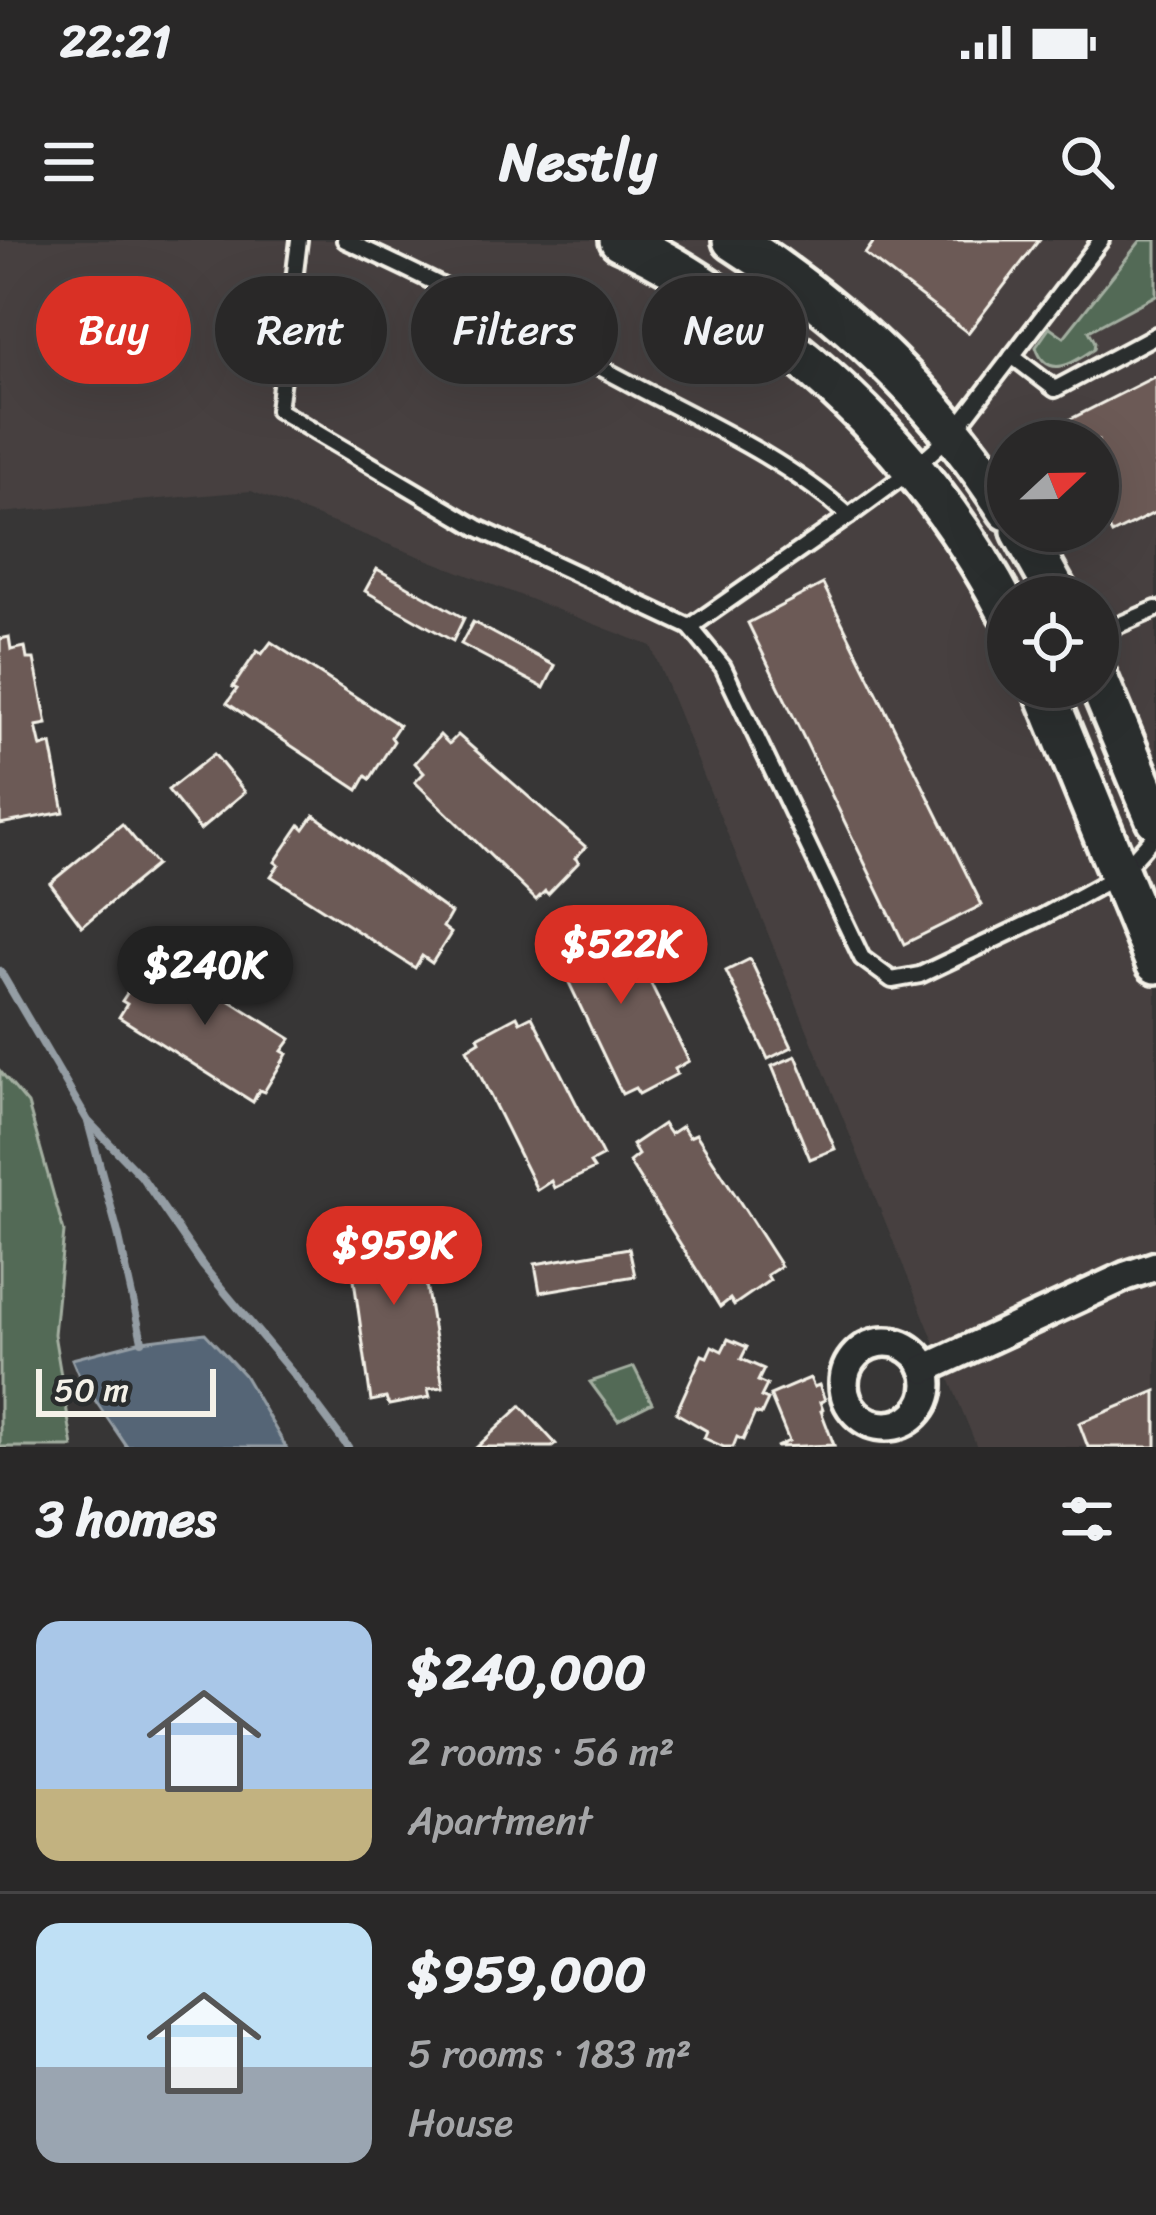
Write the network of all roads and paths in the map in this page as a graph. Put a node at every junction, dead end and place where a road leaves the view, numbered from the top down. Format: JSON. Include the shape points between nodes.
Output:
{"nodes":[{"id":1,"x":299,"y":240,"type":"edge"},
{"id":2,"x":345,"y":240,"type":"edge"},
{"id":3,"x":620,"y":240,"type":"edge"},
{"id":4,"x":733,"y":240,"type":"edge"},
{"id":5,"x":1101,"y":240,"type":"edge"},
{"id":6,"x":1156,"y":335,"type":"edge"},
{"id":7,"x":1012,"y":356,"type":"junction"},
{"id":8,"x":954,"y":432,"type":"junction"},
{"id":9,"x":913,"y":469,"type":"junction"},
{"id":10,"x":987,"y":480,"type":"edge"},
{"id":11,"x":849,"y":517,"type":"junction"},
{"id":12,"x":989,"y":576,"type":"edge"},
{"id":13,"x":1156,"y":609,"type":"edge"},
{"id":14,"x":1119,"y":625,"type":"edge"},
{"id":15,"x":690,"y":627,"type":"junction"},
{"id":16,"x":1052,"y":708,"type":"edge"},
{"id":17,"x":1110,"y":708,"type":"edge"},
{"id":18,"x":1156,"y":819,"type":"edge"},
{"id":19,"x":1156,"y":834,"type":"edge"},
{"id":20,"x":1120,"y":874,"type":"junction"},
{"id":21,"x":1156,"y":963,"type":"edge"},
{"id":22,"x":1156,"y":1266,"type":"edge"},
{"id":23,"x":925,"y":1369,"type":"dead end"}],
"edges":[{"from":1,"to":15,"type":"lane","via":[[278,410],[478,528]]},
{"from":2,"to":11,"type":"lane","via":[[766,455]]},
{"from":3,"to":9,"type":"street","via":[[783,342],[849,398]]},
{"from":4,"to":8,"type":"street","via":[[778,255]]},
{"from":5,"to":7,"type":"lane"},
{"from":6,"to":7,"type":"lane","via":[[1054,389]]},
{"from":7,"to":8,"type":"lane"},
{"from":8,"to":9,"type":"lane"},
{"from":8,"to":10,"type":"street"},
{"from":9,"to":11,"type":"lane"},
{"from":9,"to":12,"type":"street"},
{"from":11,"to":15,"type":"lane"},
{"from":13,"to":14,"type":"lane"},
{"from":15,"to":20,"type":"lane","via":[[723,667],[862,958],[892,980],[920,975]]},
{"from":16,"to":20,"type":"street"},
{"from":17,"to":18,"type":"street"},
{"from":19,"to":20,"type":"lane"},
{"from":20,"to":21,"type":"street"},
{"from":22,"to":23,"type":"street"}]}
